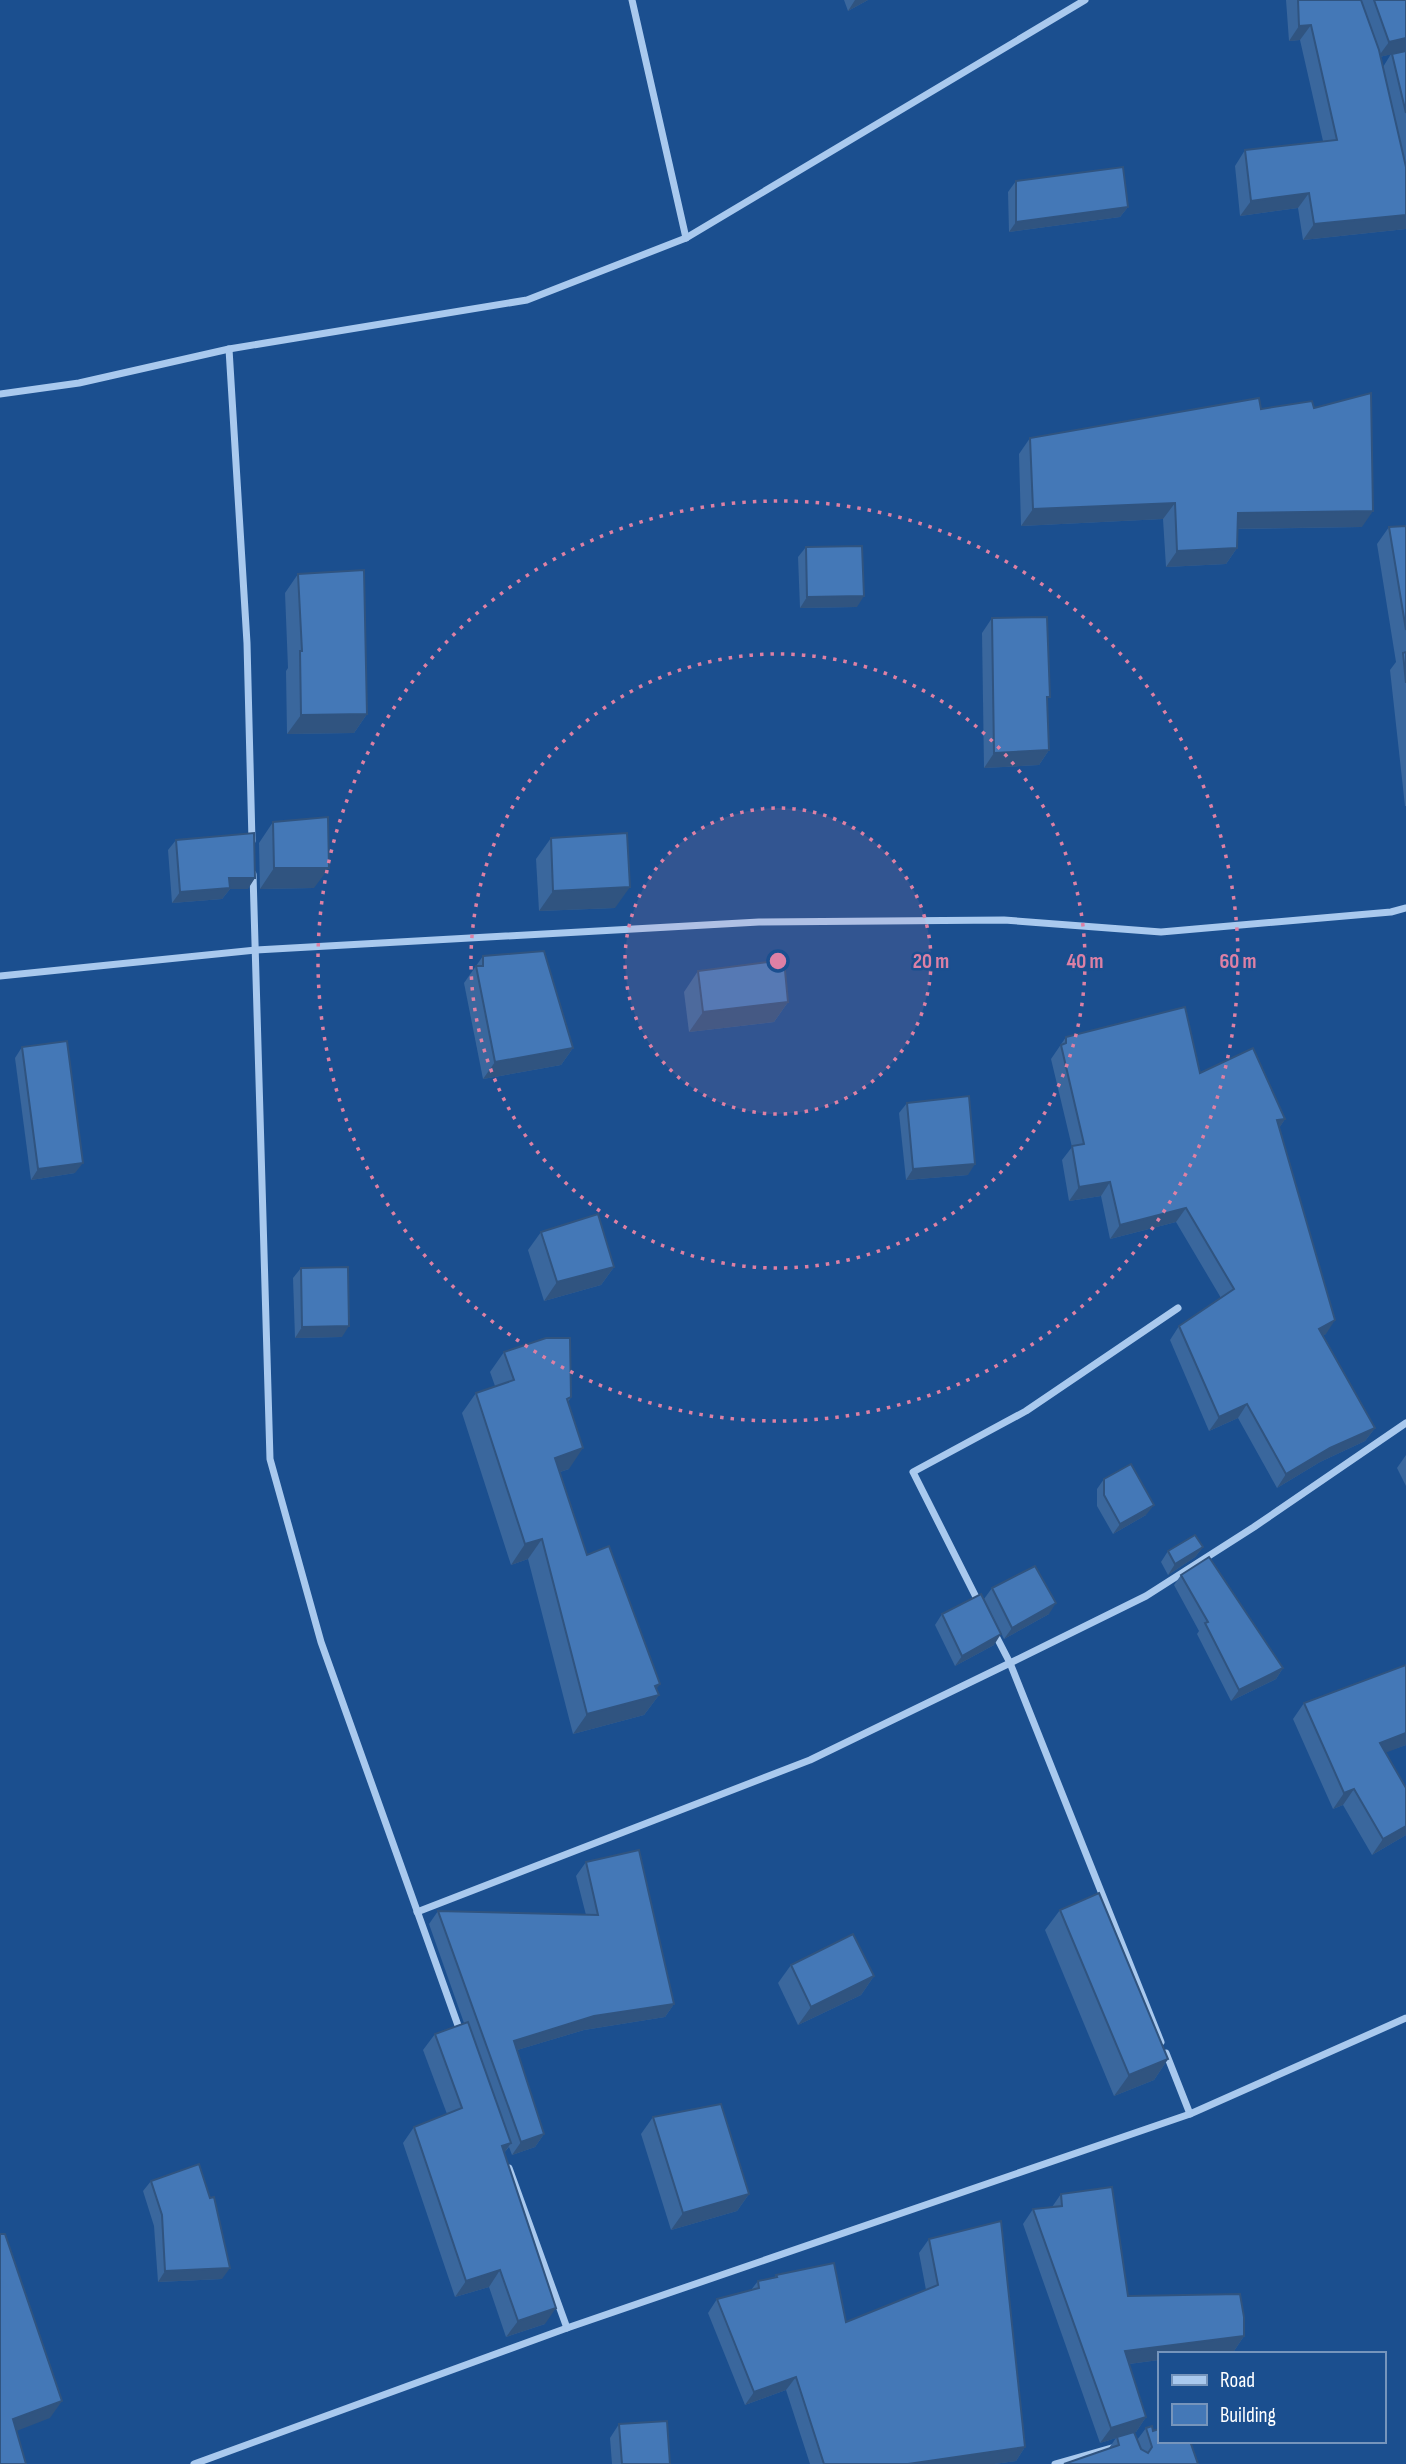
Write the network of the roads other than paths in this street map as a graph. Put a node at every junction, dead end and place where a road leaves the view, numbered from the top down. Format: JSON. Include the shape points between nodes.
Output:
{"nodes":[{"id":1,"x":632,"y":0,"type":"edge"},
{"id":2,"x":1085,"y":0,"type":"edge"},
{"id":3,"x":686,"y":238,"type":"junction"},
{"id":4,"x":229,"y":349,"type":"junction"},
{"id":5,"x":0,"y":394,"type":"edge"},
{"id":6,"x":253,"y":853,"type":"edge"},
{"id":7,"x":253,"y":866,"type":"edge"},
{"id":8,"x":1406,"y":908,"type":"edge"},
{"id":9,"x":256,"y":950,"type":"junction"},
{"id":10,"x":0,"y":976,"type":"edge"},
{"id":11,"x":1178,"y":1308,"type":"dead end"},
{"id":12,"x":1406,"y":1423,"type":"edge"},
{"id":13,"x":986,"y":1615,"type":"edge"},
{"id":14,"x":992,"y":1627,"type":"edge"},
{"id":15,"x":1010,"y":1663,"type":"junction"},
{"id":16,"x":417,"y":1912,"type":"junction"},
{"id":17,"x":1406,"y":2018,"type":"edge"},
{"id":18,"x":464,"y":2042,"type":"edge"},
{"id":19,"x":1190,"y":2114,"type":"junction"},
{"id":20,"x":506,"y":2159,"type":"edge"},
{"id":21,"x":567,"y":2329,"type":"junction"},
{"id":22,"x":1126,"y":2444,"type":"edge"},
{"id":23,"x":194,"y":2464,"type":"edge"},
{"id":24,"x":1055,"y":2464,"type":"edge"}],
"edges":[{"from":1,"to":3,"type":"street"},
{"from":2,"to":3,"type":"street"},
{"from":3,"to":4,"type":"street","via":[[527,300]]},
{"from":4,"to":5,"type":"street","via":[[79,383]]},
{"from":4,"to":6,"type":"street","via":[[247,643]]},
{"from":7,"to":9,"type":"street"},
{"from":8,"to":9,"type":"street","via":[[1161,932],[1004,920],[759,922]]},
{"from":9,"to":10,"type":"street"},
{"from":9,"to":16,"type":"street","via":[[270,1459],[321,1642]]},
{"from":11,"to":13,"type":"street","via":[[1026,1411],[912,1472]]},
{"from":12,"to":15,"type":"street","via":[[1146,1596]]},
{"from":14,"to":15,"type":"street"},
{"from":15,"to":16,"type":"street","via":[[810,1760]]},
{"from":15,"to":19,"type":"street"},
{"from":16,"to":18,"type":"street"},
{"from":17,"to":19,"type":"street"},
{"from":19,"to":21,"type":"street"},
{"from":20,"to":21,"type":"street"},
{"from":21,"to":23,"type":"street"},
{"from":22,"to":24,"type":"street"}]}
